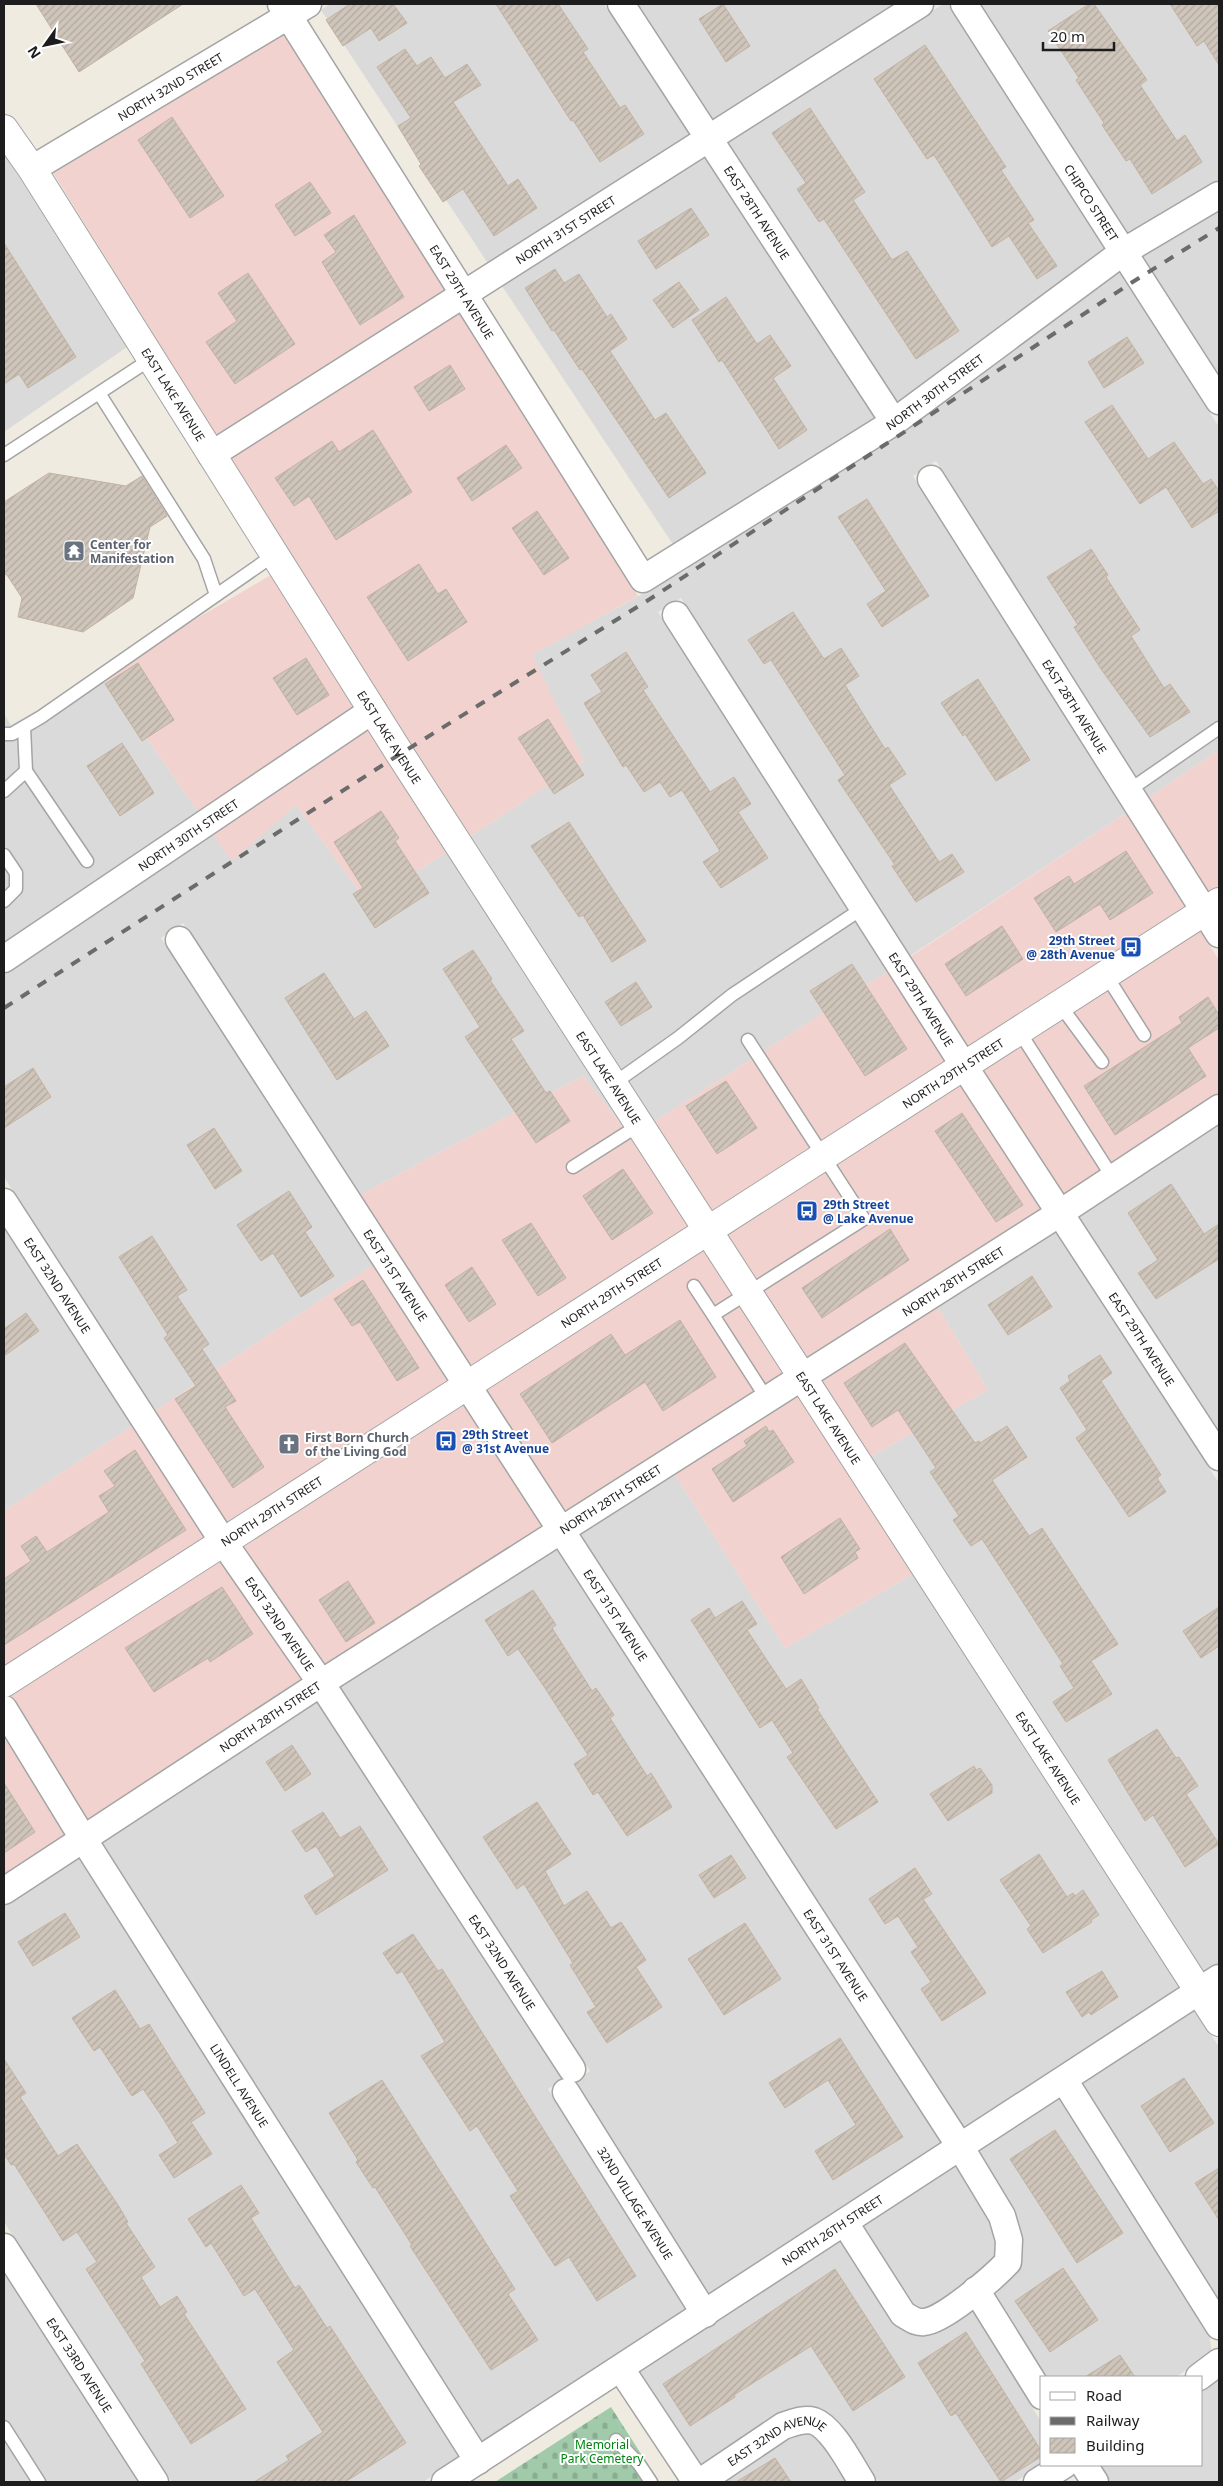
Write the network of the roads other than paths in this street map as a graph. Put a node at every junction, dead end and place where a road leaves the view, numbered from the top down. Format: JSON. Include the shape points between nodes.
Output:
{"nodes":[{"id":1,"x":621,"y":4,"type":"edge"},
{"id":2,"x":920,"y":4,"type":"edge"},
{"id":3,"x":964,"y":4,"type":"edge"},
{"id":4,"x":293,"y":8,"type":"edge"},
{"id":5,"x":4,"y":129,"type":"edge"},
{"id":6,"x":708,"y":138,"type":"junction"},
{"id":7,"x":32,"y":169,"type":"junction"},
{"id":8,"x":1219,"y":195,"type":"edge"},
{"id":9,"x":1123,"y":252,"type":"junction"},
{"id":10,"x":466,"y":294,"type":"junction"},
{"id":11,"x":151,"y":359,"type":"junction"},
{"id":12,"x":99,"y":393,"type":"junction"},
{"id":13,"x":1219,"y":401,"type":"edge"},
{"id":14,"x":894,"y":422,"type":"junction"},
{"id":15,"x":4,"y":455,"type":"edge"},
{"id":16,"x":211,"y":456,"type":"junction"},
{"id":17,"x":931,"y":479,"type":"dead end"},
{"id":18,"x":274,"y":555,"type":"junction"},
{"id":19,"x":643,"y":579,"type":"joint"},
{"id":20,"x":216,"y":595,"type":"junction"},
{"id":21,"x":676,"y":615,"type":"dead end"},
{"id":22,"x":373,"y":710,"type":"junction"},
{"id":23,"x":24,"y":726,"type":"junction"},
{"id":24,"x":1219,"y":728,"type":"edge"},
{"id":25,"x":4,"y":734,"type":"edge"},
{"id":26,"x":26,"y":772,"type":"junction"},
{"id":27,"x":4,"y":791,"type":"edge"},
{"id":28,"x":1128,"y":791,"type":"junction"},
{"id":29,"x":4,"y":855,"type":"edge"},
{"id":30,"x":86,"y":860,"type":"dead end"},
{"id":31,"x":4,"y":901,"type":"edge"},
{"id":32,"x":1212,"y":907,"type":"edge"},
{"id":33,"x":863,"y":908,"type":"junction"},
{"id":34,"x":1219,"y":934,"type":"edge"},
{"id":35,"x":179,"y":940,"type":"dead end"},
{"id":36,"x":4,"y":959,"type":"edge"},
{"id":37,"x":1106,"y":975,"type":"junction"},
{"id":38,"x":1060,"y":1004,"type":"junction"},
{"id":39,"x":1019,"y":1031,"type":"junction"},
{"id":40,"x":1144,"y":1035,"type":"dead end"},
{"id":41,"x":748,"y":1040,"type":"dead end"},
{"id":42,"x":1102,"y":1062,"type":"dead end"},
{"id":43,"x":964,"y":1066,"type":"junction"},
{"id":44,"x":613,"y":1084,"type":"junction"},
{"id":45,"x":1219,"y":1108,"type":"edge"},
{"id":46,"x":639,"y":1125,"type":"junction"},
{"id":47,"x":824,"y":1156,"type":"junction"},
{"id":48,"x":573,"y":1167,"type":"dead end"},
{"id":49,"x":1113,"y":1178,"type":"junction"},
{"id":50,"x":4,"y":1202,"type":"edge"},
{"id":51,"x":1060,"y":1213,"type":"junction"},
{"id":52,"x":708,"y":1231,"type":"junction"},
{"id":53,"x":694,"y":1286,"type":"dead end"},
{"id":54,"x":748,"y":1293,"type":"junction"},
{"id":55,"x":713,"y":1315,"type":"junction"},
{"id":56,"x":802,"y":1377,"type":"junction"},
{"id":57,"x":468,"y":1386,"type":"junction"},
{"id":58,"x":767,"y":1399,"type":"junction"},
{"id":59,"x":1219,"y":1458,"type":"edge"},
{"id":60,"x":561,"y":1531,"type":"junction"},
{"id":61,"x":224,"y":1543,"type":"junction"},
{"id":62,"x":4,"y":1683,"type":"edge"},
{"id":63,"x":321,"y":1683,"type":"junction"},
{"id":64,"x":4,"y":1709,"type":"edge"},
{"id":65,"x":84,"y":1840,"type":"junction"},
{"id":66,"x":4,"y":1891,"type":"edge"},
{"id":67,"x":1209,"y":1985,"type":"edge"},
{"id":68,"x":1219,"y":2022,"type":"edge"},
{"id":69,"x":1064,"y":2080,"type":"junction"},
{"id":70,"x":569,"y":2081,"type":"joint"},
{"id":71,"x":961,"y":2148,"type":"junction"},
{"id":72,"x":845,"y":2224,"type":"junction"},
{"id":73,"x":4,"y":2247,"type":"edge"},
{"id":74,"x":976,"y":2290,"type":"junction"},
{"id":75,"x":705,"y":2314,"type":"junction"},
{"id":76,"x":1219,"y":2326,"type":"edge"},
{"id":77,"x":1219,"y":2362,"type":"edge"},
{"id":78,"x":621,"y":2368,"type":"junction"},
{"id":79,"x":1200,"y":2376,"type":"edge"},
{"id":80,"x":1040,"y":2393,"type":"edge"},
{"id":81,"x":4,"y":2427,"type":"edge"},
{"id":82,"x":616,"y":2440,"type":"dead end"},
{"id":83,"x":478,"y":2461,"type":"junction"},
{"id":84,"x":1062,"y":2466,"type":"edge"},
{"id":85,"x":1085,"y":2466,"type":"edge"},
{"id":86,"x":39,"y":2482,"type":"edge"},
{"id":87,"x":155,"y":2482,"type":"edge"},
{"id":88,"x":445,"y":2482,"type":"edge"},
{"id":89,"x":651,"y":2482,"type":"edge"},
{"id":90,"x":696,"y":2482,"type":"edge"},
{"id":91,"x":700,"y":2482,"type":"edge"},
{"id":92,"x":862,"y":2482,"type":"edge"},
{"id":93,"x":1037,"y":2482,"type":"edge"},
{"id":94,"x":1095,"y":2482,"type":"edge"}],
"edges":[{"from":1,"to":6,"type":"street","name":"EAST 28TH AVENUE"},
{"from":2,"to":6,"type":"street","name":"NORTH 31ST STREET"},
{"from":3,"to":9,"type":"street","name":"CHIPCO STREET"},
{"from":4,"to":7,"type":"street","name":"NORTH 32ND STREET"},
{"from":4,"to":10,"type":"street","name":"EAST 29TH AVENUE"},
{"from":5,"to":7,"type":"street","name":"EAST LAKE AVENUE"},
{"from":6,"to":10,"type":"street","name":"NORTH 31ST STREET"},
{"from":6,"to":14,"type":"street","name":"EAST 28TH AVENUE"},
{"from":7,"to":11,"type":"street","name":"EAST LAKE AVENUE"},
{"from":8,"to":9,"type":"street","name":"NORTH 30TH STREET"},
{"from":9,"to":13,"type":"street","name":"CHIPCO STREET"},
{"from":9,"to":14,"type":"street","name":"NORTH 30TH STREET"},
{"from":10,"to":16,"type":"street","name":"NORTH 31ST STREET"},
{"from":10,"to":19,"type":"street","name":"EAST 29TH AVENUE"},
{"from":11,"to":12,"type":"lane"},
{"from":11,"to":16,"type":"street","name":"EAST LAKE AVENUE"},
{"from":12,"to":15,"type":"lane"},
{"from":12,"to":20,"type":"lane","via":[[204,559]]},
{"from":14,"to":19,"type":"street","name":"NORTH 30TH STREET"},
{"from":16,"to":18,"type":"street","name":"EAST LAKE AVENUE"},
{"from":17,"to":28,"type":"street","name":"EAST 28TH AVENUE"},
{"from":18,"to":20,"type":"lane"},
{"from":18,"to":22,"type":"street","name":"EAST LAKE AVENUE"},
{"from":20,"to":23,"type":"lane"},
{"from":21,"to":33,"type":"street","name":"EAST 29TH AVENUE"},
{"from":22,"to":36,"type":"street","name":"NORTH 30TH STREET"},
{"from":22,"to":44,"type":"street","name":"EAST LAKE AVENUE"},
{"from":23,"to":25,"type":"lane","via":[[12,734]]},
{"from":23,"to":26,"type":"lane"},
{"from":24,"to":28,"type":"lane"},
{"from":26,"to":27,"type":"lane"},
{"from":26,"to":30,"type":"lane"},
{"from":28,"to":32,"type":"street","name":"EAST 28TH AVENUE"},
{"from":29,"to":31,"type":"lane","via":[[16,873],[16,889]]},
{"from":32,"to":34,"type":"street","name":"EAST 28TH AVENUE"},
{"from":32,"to":37,"type":"street","name":"NORTH 29TH STREET"},
{"from":33,"to":43,"type":"street","name":"EAST 29TH AVENUE"},
{"from":33,"to":44,"type":"lane","via":[[732,995]]},
{"from":35,"to":57,"type":"street","name":"EAST 31ST AVENUE"},
{"from":37,"to":38,"type":"street","name":"NORTH 29TH STREET"},
{"from":37,"to":40,"type":"lane"},
{"from":38,"to":39,"type":"street","name":"NORTH 29TH STREET"},
{"from":38,"to":42,"type":"lane"},
{"from":39,"to":43,"type":"street","name":"NORTH 29TH STREET"},
{"from":39,"to":49,"type":"lane"},
{"from":41,"to":47,"type":"lane"},
{"from":43,"to":47,"type":"street","name":"NORTH 29TH STREET"},
{"from":43,"to":51,"type":"street","name":"EAST 29TH AVENUE"},
{"from":44,"to":46,"type":"street","name":"EAST LAKE AVENUE"},
{"from":45,"to":49,"type":"street","name":"NORTH 28TH STREET"},
{"from":46,"to":48,"type":"lane"},
{"from":46,"to":52,"type":"street","name":"EAST LAKE AVENUE"},
{"from":47,"to":52,"type":"street","name":"NORTH 29TH STREET"},
{"from":47,"to":54,"type":"lane","via":[[864,1219]]},
{"from":49,"to":51,"type":"street","name":"NORTH 28TH STREET"},
{"from":50,"to":61,"type":"street","name":"EAST 32ND AVENUE"},
{"from":51,"to":56,"type":"street","name":"NORTH 28TH STREET"},
{"from":51,"to":59,"type":"street","name":"EAST 29TH AVENUE"},
{"from":52,"to":54,"type":"street","name":"EAST LAKE AVENUE"},
{"from":52,"to":57,"type":"street","name":"NORTH 29TH STREET"},
{"from":53,"to":55,"type":"lane"},
{"from":54,"to":55,"type":"lane"},
{"from":54,"to":56,"type":"street","name":"EAST LAKE AVENUE"},
{"from":55,"to":58,"type":"lane"},
{"from":56,"to":58,"type":"street","name":"NORTH 28TH STREET"},
{"from":56,"to":67,"type":"street","name":"EAST LAKE AVENUE"},
{"from":57,"to":60,"type":"street","name":"EAST 31ST AVENUE"},
{"from":57,"to":61,"type":"street","name":"NORTH 29TH STREET"},
{"from":58,"to":60,"type":"street","name":"NORTH 28TH STREET"},
{"from":60,"to":63,"type":"street","name":"NORTH 28TH STREET"},
{"from":60,"to":71,"type":"street","name":"EAST 31ST AVENUE"},
{"from":61,"to":62,"type":"street","name":"NORTH 29TH STREET"},
{"from":61,"to":63,"type":"street","name":"EAST 32ND AVENUE"},
{"from":63,"to":65,"type":"street","name":"NORTH 28TH STREET"},
{"from":63,"to":70,"type":"street","name":"EAST 32ND AVENUE"},
{"from":64,"to":65,"type":"street","name":"LINDELL AVENUE"},
{"from":65,"to":66,"type":"street","name":"NORTH 28TH STREET"},
{"from":65,"to":83,"type":"street","name":"LINDELL AVENUE"},
{"from":67,"to":68,"type":"street","name":"EAST LAKE AVENUE"},
{"from":67,"to":69,"type":"street","name":"NORTH 26TH STREET"},
{"from":69,"to":71,"type":"street","name":"NORTH 26TH STREET"},
{"from":69,"to":76,"type":"street"},
{"from":70,"to":75,"type":"street","name":"32ND VILLAGE AVENUE"},
{"from":71,"to":72,"type":"street","name":"NORTH 26TH STREET"},
{"from":71,"to":74,"type":"street","name":"EAST 31ST AVENUE","via":[[1002,2216],[1009,2240],[1008,2262]]},
{"from":72,"to":74,"type":"street","name":"EAST 31ST AVENUE","via":[[903,2314],[913,2320],[932,2321]]},
{"from":72,"to":75,"type":"street","name":"NORTH 26TH STREET"},
{"from":73,"to":87,"type":"street","name":"EAST 33RD AVENUE"},
{"from":74,"to":80,"type":"street"},
{"from":75,"to":78,"type":"street","name":"NORTH 26TH STREET"},
{"from":77,"to":79,"type":"street"},
{"from":78,"to":83,"type":"street","name":"NORTH 26TH STREET"},
{"from":78,"to":90,"type":"street"},
{"from":81,"to":86,"type":"lane"},
{"from":82,"to":89,"type":"lane"},
{"from":83,"to":88,"type":"street","name":"NORTH 26TH STREET"},
{"from":84,"to":93,"type":"street"},
{"from":85,"to":94,"type":"street"},
{"from":91,"to":92,"type":"street","name":"EAST 32ND AVENUE","via":[[783,2426],[798,2420],[813,2421],[827,2429]]}]}
